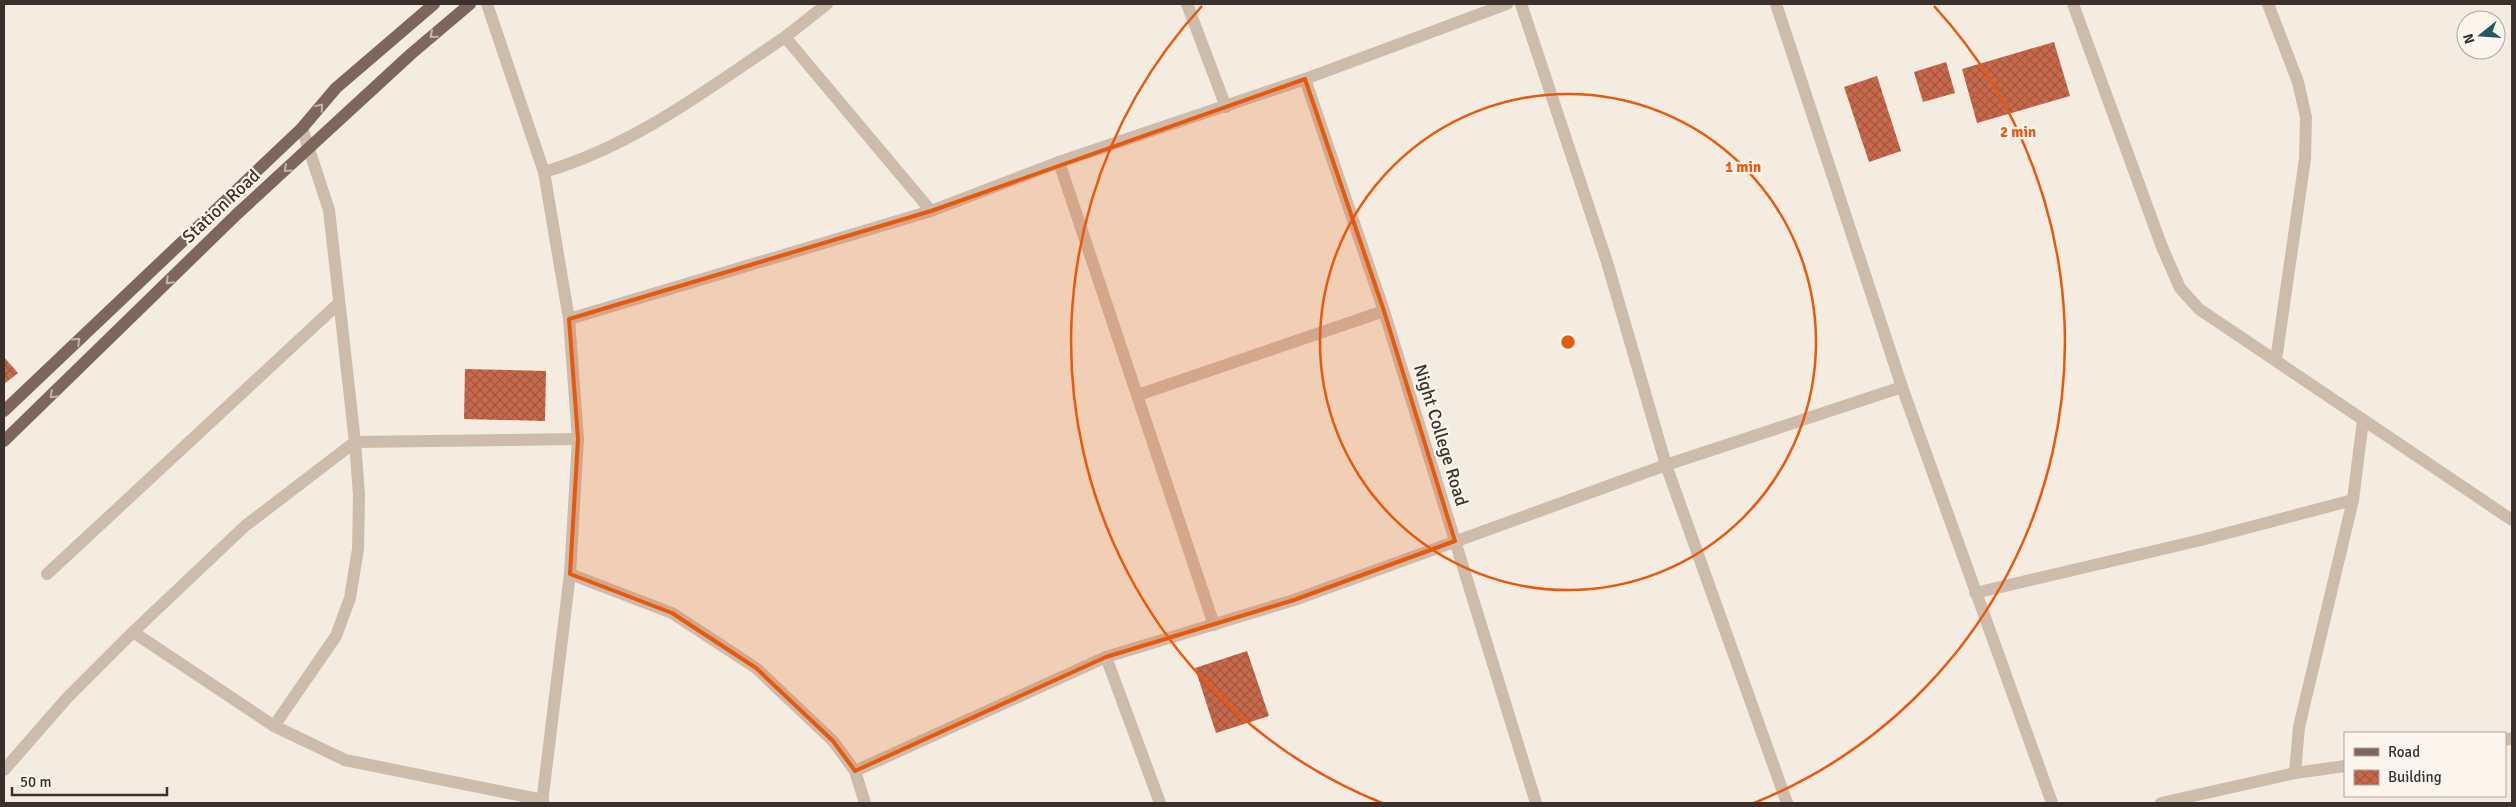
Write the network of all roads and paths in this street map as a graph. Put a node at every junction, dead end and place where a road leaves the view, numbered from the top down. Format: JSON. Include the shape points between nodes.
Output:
{"nodes":[{"id":1,"x":434,"y":4,"type":"edge"},
{"id":2,"x":470,"y":4,"type":"edge"},
{"id":3,"x":487,"y":4,"type":"edge"},
{"id":4,"x":827,"y":4,"type":"edge"},
{"id":5,"x":1186,"y":4,"type":"edge"},
{"id":6,"x":1508,"y":4,"type":"edge"},
{"id":7,"x":1521,"y":4,"type":"edge"},
{"id":8,"x":1776,"y":4,"type":"edge"},
{"id":9,"x":2073,"y":4,"type":"edge"},
{"id":10,"x":2268,"y":4,"type":"edge"},
{"id":11,"x":785,"y":37,"type":"junction"},
{"id":12,"x":1305,"y":79,"type":"junction"},
{"id":13,"x":1226,"y":106,"type":"junction"},
{"id":14,"x":302,"y":128,"type":"junction"},
{"id":15,"x":309,"y":149,"type":"junction"},
{"id":16,"x":1059,"y":162,"type":"junction"},
{"id":17,"x":544,"y":172,"type":"junction"},
{"id":18,"x":931,"y":211,"type":"junction"},
{"id":19,"x":339,"y":303,"type":"junction"},
{"id":20,"x":1384,"y":311,"type":"junction"},
{"id":21,"x":569,"y":319,"type":"junction"},
{"id":22,"x":2276,"y":360,"type":"junction"},
{"id":23,"x":1902,"y":387,"type":"junction"},
{"id":24,"x":1138,"y":395,"type":"junction"},
{"id":25,"x":4,"y":411,"type":"edge"},
{"id":26,"x":2363,"y":420,"type":"junction"},
{"id":27,"x":578,"y":439,"type":"junction"},
{"id":28,"x":4,"y":441,"type":"edge"},
{"id":29,"x":355,"y":442,"type":"junction"},
{"id":30,"x":1666,"y":465,"type":"junction"},
{"id":31,"x":2353,"y":500,"type":"junction"},
{"id":32,"x":2512,"y":520,"type":"edge"},
{"id":33,"x":1455,"y":541,"type":"junction"},
{"id":34,"x":47,"y":574,"type":"dead end"},
{"id":35,"x":570,"y":574,"type":"junction"},
{"id":36,"x":1975,"y":593,"type":"junction"},
{"id":37,"x":1214,"y":625,"type":"junction"},
{"id":38,"x":133,"y":632,"type":"junction"},
{"id":39,"x":1106,"y":657,"type":"junction"},
{"id":40,"x":274,"y":726,"type":"junction"},
{"id":41,"x":2344,"y":766,"type":"edge"},
{"id":42,"x":4,"y":770,"type":"edge"},
{"id":43,"x":855,"y":771,"type":"junction"},
{"id":44,"x":2296,"y":773,"type":"junction"},
{"id":45,"x":542,"y":802,"type":"edge"},
{"id":46,"x":865,"y":803,"type":"edge"},
{"id":47,"x":1160,"y":803,"type":"edge"},
{"id":48,"x":1536,"y":803,"type":"edge"},
{"id":49,"x":1787,"y":803,"type":"edge"},
{"id":50,"x":2052,"y":803,"type":"edge"},
{"id":51,"x":2161,"y":803,"type":"edge"}],
"edges":[{"from":14,"to":1,"type":"main road","name":"Station Road","one_way":true,"via":[[336,88]]},
{"from":2,"to":15,"type":"main road","name":"Station Road","one_way":true},
{"from":3,"to":17,"type":"street"},
{"from":4,"to":11,"type":"street"},
{"from":5,"to":13,"type":"street"},
{"from":6,"to":12,"type":"street"},
{"from":7,"to":30,"type":"street","via":[[1607,262]]},
{"from":8,"to":23,"type":"street"},
{"from":9,"to":22,"type":"street","via":[[2180,288],[2199,309]]},
{"from":10,"to":22,"type":"street","via":[[2298,82],[2306,117],[2305,159]]},
{"from":11,"to":17,"type":"street","via":[[656,124],[573,164]]},
{"from":11,"to":18,"type":"street"},
{"from":12,"to":13,"type":"street"},
{"from":12,"to":20,"type":"street","name":"Night College Road"},
{"from":13,"to":16,"type":"street"},
{"from":14,"to":15,"type":"street"},
{"from":25,"to":14,"type":"main road","name":"Station Road","one_way":true},
{"from":15,"to":19,"type":"street","via":[[329,210]]},
{"from":15,"to":28,"type":"main road","name":"Station Road","one_way":true,"via":[[236,215]]},
{"from":16,"to":18,"type":"street"},
{"from":16,"to":24,"type":"street"},
{"from":17,"to":21,"type":"street"},
{"from":18,"to":21,"type":"street"},
{"from":19,"to":29,"type":"street"},
{"from":19,"to":34,"type":"street"},
{"from":20,"to":24,"type":"street"},
{"from":20,"to":33,"type":"street","name":"Night College Road"},
{"from":21,"to":27,"type":"street"},
{"from":22,"to":26,"type":"street"},
{"from":23,"to":30,"type":"street"},
{"from":23,"to":36,"type":"street"},
{"from":24,"to":37,"type":"street"},
{"from":26,"to":31,"type":"street"},
{"from":26,"to":32,"type":"street"},
{"from":27,"to":29,"type":"street"},
{"from":27,"to":35,"type":"street"},
{"from":29,"to":38,"type":"street","via":[[245,526]]},
{"from":29,"to":40,"type":"street","via":[[358,549],[350,598],[336,636]]},
{"from":30,"to":33,"type":"street"},
{"from":30,"to":49,"type":"street"},
{"from":31,"to":36,"type":"street","via":[[2182,545]]},
{"from":31,"to":44,"type":"street","via":[[2299,727]]},
{"from":33,"to":37,"type":"street","via":[[1294,600]]},
{"from":33,"to":48,"type":"street","name":"Night College Road"},
{"from":35,"to":43,"type":"street","via":[[672,613],[756,668],[833,742]]},
{"from":35,"to":45,"type":"street"},
{"from":36,"to":50,"type":"street"},
{"from":37,"to":39,"type":"street"},
{"from":38,"to":40,"type":"street"},
{"from":38,"to":42,"type":"street","via":[[67,698]]},
{"from":39,"to":43,"type":"street"},
{"from":39,"to":47,"type":"street"},
{"from":40,"to":45,"type":"street","via":[[345,760]]},
{"from":41,"to":44,"type":"street"},
{"from":43,"to":46,"type":"street"},
{"from":44,"to":51,"type":"street"}]}
